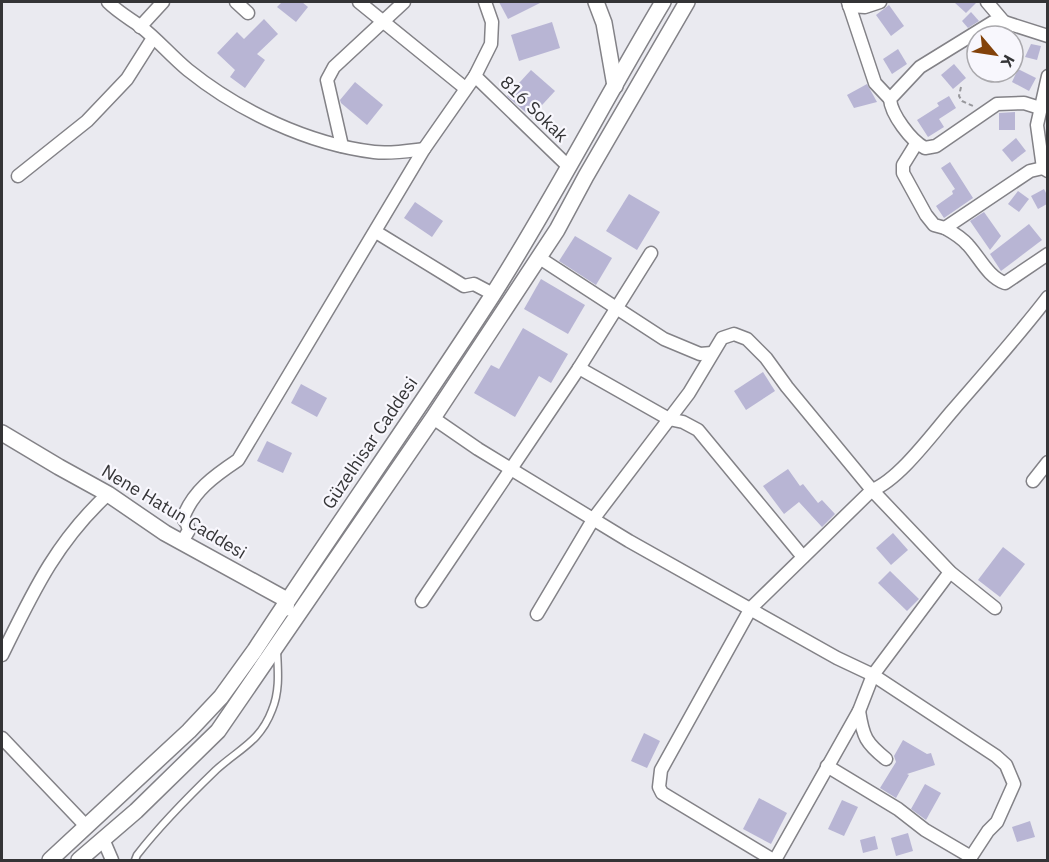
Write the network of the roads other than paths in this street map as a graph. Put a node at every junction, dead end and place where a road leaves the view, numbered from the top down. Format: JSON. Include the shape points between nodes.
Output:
{"nodes":[{"id":1,"x":108,"y":2,"type":"edge"},
{"id":2,"x":163,"y":2,"type":"edge"},
{"id":3,"x":236,"y":2,"type":"edge"},
{"id":4,"x":358,"y":2,"type":"edge"},
{"id":5,"x":404,"y":2,"type":"edge"},
{"id":6,"x":485,"y":2,"type":"edge"},
{"id":7,"x":596,"y":2,"type":"edge"},
{"id":8,"x":663,"y":2,"type":"edge"},
{"id":9,"x":687,"y":2,"type":"edge"},
{"id":10,"x":880,"y":2,"type":"edge"},
{"id":11,"x":987,"y":2,"type":"edge"},
{"id":12,"x":848,"y":4,"type":"edge"},
{"id":13,"x":248,"y":13,"type":"dead end"},
{"id":14,"x":1004,"y":22,"type":"junction"},
{"id":15,"x":382,"y":23,"type":"junction"},
{"id":16,"x":140,"y":27,"type":"junction"},
{"id":17,"x":1047,"y":36,"type":"edge"},
{"id":18,"x":153,"y":38,"type":"junction"},
{"id":19,"x":475,"y":76,"type":"junction"},
{"id":20,"x":1047,"y":76,"type":"edge"},
{"id":21,"x":614,"y":84,"type":"junction"},
{"id":22,"x":465,"y":88,"type":"junction"},
{"id":23,"x":1046,"y":90,"type":"edge"},
{"id":24,"x":890,"y":99,"type":"junction"},
{"id":25,"x":628,"y":103,"type":"junction"},
{"id":26,"x":1040,"y":108,"type":"junction"},
{"id":27,"x":916,"y":144,"type":"junction"},
{"id":28,"x":342,"y":146,"type":"junction"},
{"id":29,"x":424,"y":148,"type":"junction"},
{"id":30,"x":569,"y":167,"type":"junction"},
{"id":31,"x":1045,"y":169,"type":"edge"},
{"id":32,"x":18,"y":176,"type":"dead end"},
{"id":33,"x":945,"y":228,"type":"junction"},
{"id":34,"x":376,"y":232,"type":"junction"},
{"id":35,"x":651,"y":253,"type":"dead end"},
{"id":36,"x":1047,"y":254,"type":"edge"},
{"id":37,"x":538,"y":257,"type":"junction"},
{"id":38,"x":492,"y":294,"type":"junction"},
{"id":39,"x":1047,"y":297,"type":"edge"},
{"id":40,"x":617,"y":308,"type":"junction"},
{"id":41,"x":712,"y":353,"type":"junction"},
{"id":42,"x":579,"y":368,"type":"junction"},
{"id":43,"x":433,"y":418,"type":"junction"},
{"id":44,"x":669,"y":419,"type":"junction"},
{"id":45,"x":2,"y":433,"type":"edge"},
{"id":46,"x":1047,"y":462,"type":"edge"},
{"id":47,"x":511,"y":469,"type":"junction"},
{"id":48,"x":1033,"y":480,"type":"dead end"},
{"id":49,"x":872,"y":490,"type":"junction"},
{"id":50,"x":108,"y":494,"type":"junction"},
{"id":51,"x":594,"y":518,"type":"junction"},
{"id":52,"x":182,"y":542,"type":"junction"},
{"id":53,"x":803,"y":557,"type":"junction"},
{"id":54,"x":950,"y":572,"type":"junction"},
{"id":55,"x":287,"y":600,"type":"junction"},
{"id":56,"x":422,"y":601,"type":"dead end"},
{"id":57,"x":751,"y":608,"type":"junction"},
{"id":58,"x":994,"y":608,"type":"dead end"},
{"id":59,"x":537,"y":614,"type":"dead end"},
{"id":60,"x":277,"y":646,"type":"junction"},
{"id":61,"x":2,"y":655,"type":"edge"},
{"id":62,"x":873,"y":675,"type":"junction"},
{"id":63,"x":859,"y":711,"type":"junction"},
{"id":64,"x":2,"y":738,"type":"edge"},
{"id":65,"x":886,"y":759,"type":"dead end"},
{"id":66,"x":827,"y":766,"type":"junction"},
{"id":67,"x":86,"y":826,"type":"junction"},
{"id":68,"x":103,"y":839,"type":"junction"},
{"id":69,"x":970,"y":859,"type":"edge"},
{"id":70,"x":50,"y":861,"type":"edge"},
{"id":71,"x":79,"y":861,"type":"edge"},
{"id":72,"x":112,"y":861,"type":"edge"},
{"id":73,"x":135,"y":861,"type":"edge"},
{"id":74,"x":774,"y":861,"type":"edge"}],
"edges":[{"from":1,"to":16,"type":"street"},
{"from":2,"to":16,"type":"street"},
{"from":3,"to":13,"type":"street"},
{"from":4,"to":15,"type":"street"},
{"from":5,"to":15,"type":"street"},
{"from":6,"to":19,"type":"street","via":[[492,22],[491,44]]},
{"from":7,"to":21,"type":"street","via":[[604,23]]},
{"from":8,"to":21,"type":"street","name":"Güzelhisar Caddesi"},
{"from":9,"to":25,"type":"street"},
{"from":10,"to":12,"type":"street","via":[[865,7]]},
{"from":11,"to":14,"type":"street"},
{"from":12,"to":24,"type":"street","via":[[875,83]]},
{"from":14,"to":17,"type":"street"},
{"from":14,"to":24,"type":"street","via":[[993,21],[920,67]]},
{"from":15,"to":22,"type":"street"},
{"from":15,"to":28,"type":"street","via":[[334,68],[327,80]]},
{"from":16,"to":18,"type":"street"},
{"from":18,"to":28,"type":"street","via":[[224,96],[271,120]]},
{"from":18,"to":32,"type":"street","via":[[127,79],[87,121]]},
{"from":19,"to":22,"type":"street"},
{"from":19,"to":30,"type":"street","name":"816 Sokak"},
{"from":20,"to":23,"type":"street"},
{"from":21,"to":25,"type":"street"},
{"from":21,"to":30,"type":"street","name":"Güzelhisar Caddesi"},
{"from":22,"to":29,"type":"street"},
{"from":23,"to":26,"type":"street"},
{"from":24,"to":27,"type":"street","via":[[890,107]]},
{"from":25,"to":37,"type":"street"},
{"from":26,"to":27,"type":"street","via":[[1024,103],[997,104],[936,146],[925,148]]},
{"from":26,"to":31,"type":"street","via":[[1037,125]]},
{"from":27,"to":33,"type":"street","via":[[903,165],[903,173],[934,225]]},
{"from":28,"to":29,"type":"street","via":[[376,153]]},
{"from":29,"to":34,"type":"street"},
{"from":30,"to":38,"type":"street","name":"Güzelhisar Caddesi"},
{"from":31,"to":33,"type":"street","via":[[1030,171]]},
{"from":33,"to":36,"type":"street","via":[[968,244],[996,280],[1005,283]]},
{"from":34,"to":38,"type":"street","via":[[464,286],[474,284]]},
{"from":34,"to":52,"type":"street","via":[[238,460],[201,487],[191,502],[183,518],[189,530]]},
{"from":35,"to":40,"type":"street"},
{"from":37,"to":40,"type":"street"},
{"from":37,"to":43,"type":"street"},
{"from":38,"to":55,"type":"street","name":"Güzelhisar Caddesi"},
{"from":39,"to":49,"type":"street","via":[[912,457],[882,487]]},
{"from":40,"to":41,"type":"street","via":[[664,339],[700,354]]},
{"from":40,"to":42,"type":"street"},
{"from":41,"to":44,"type":"street"},
{"from":41,"to":49,"type":"street","via":[[722,338],[734,334],[747,339]]},
{"from":42,"to":44,"type":"street"},
{"from":42,"to":47,"type":"street"},
{"from":43,"to":47,"type":"street"},
{"from":43,"to":60,"type":"street"},
{"from":44,"to":51,"type":"street"},
{"from":44,"to":53,"type":"street","via":[[698,430]]},
{"from":45,"to":50,"type":"street","name":"Nene Hatun Caddesi"},
{"from":46,"to":48,"type":"street"},
{"from":47,"to":51,"type":"street"},
{"from":47,"to":56,"type":"street"},
{"from":49,"to":53,"type":"street"},
{"from":49,"to":54,"type":"street"},
{"from":50,"to":52,"type":"street","name":"Nene Hatun Caddesi"},
{"from":50,"to":61,"type":"street","via":[[61,545]]},
{"from":51,"to":57,"type":"street","via":[[628,541]]},
{"from":51,"to":59,"type":"street"},
{"from":52,"to":55,"type":"street","name":"Nene Hatun Caddesi"},
{"from":53,"to":57,"type":"street"},
{"from":54,"to":58,"type":"street"},
{"from":54,"to":62,"type":"street"},
{"from":55,"to":60,"type":"street"},
{"from":55,"to":67,"type":"street","name":"Güzelhisar Caddesi","via":[[221,697]]},
{"from":57,"to":62,"type":"street"},
{"from":57,"to":74,"type":"street","via":[[662,770],[659,786],[662,793]]},
{"from":60,"to":68,"type":"street","via":[[218,731]]},
{"from":60,"to":73,"type":"lane","via":[[278,692],[262,729],[249,746],[222,765],[171,813]]},
{"from":62,"to":63,"type":"street"},
{"from":62,"to":69,"type":"street","via":[[1006,765],[1014,784],[997,822]]},
{"from":63,"to":65,"type":"street","via":[[868,744]]},
{"from":63,"to":66,"type":"street"},
{"from":64,"to":67,"type":"street"},
{"from":66,"to":69,"type":"street","via":[[898,808]]},
{"from":66,"to":74,"type":"street"},
{"from":67,"to":70,"type":"street","name":"Güzelhisar Caddesi"},
{"from":68,"to":71,"type":"street"},
{"from":68,"to":72,"type":"street"}]}
